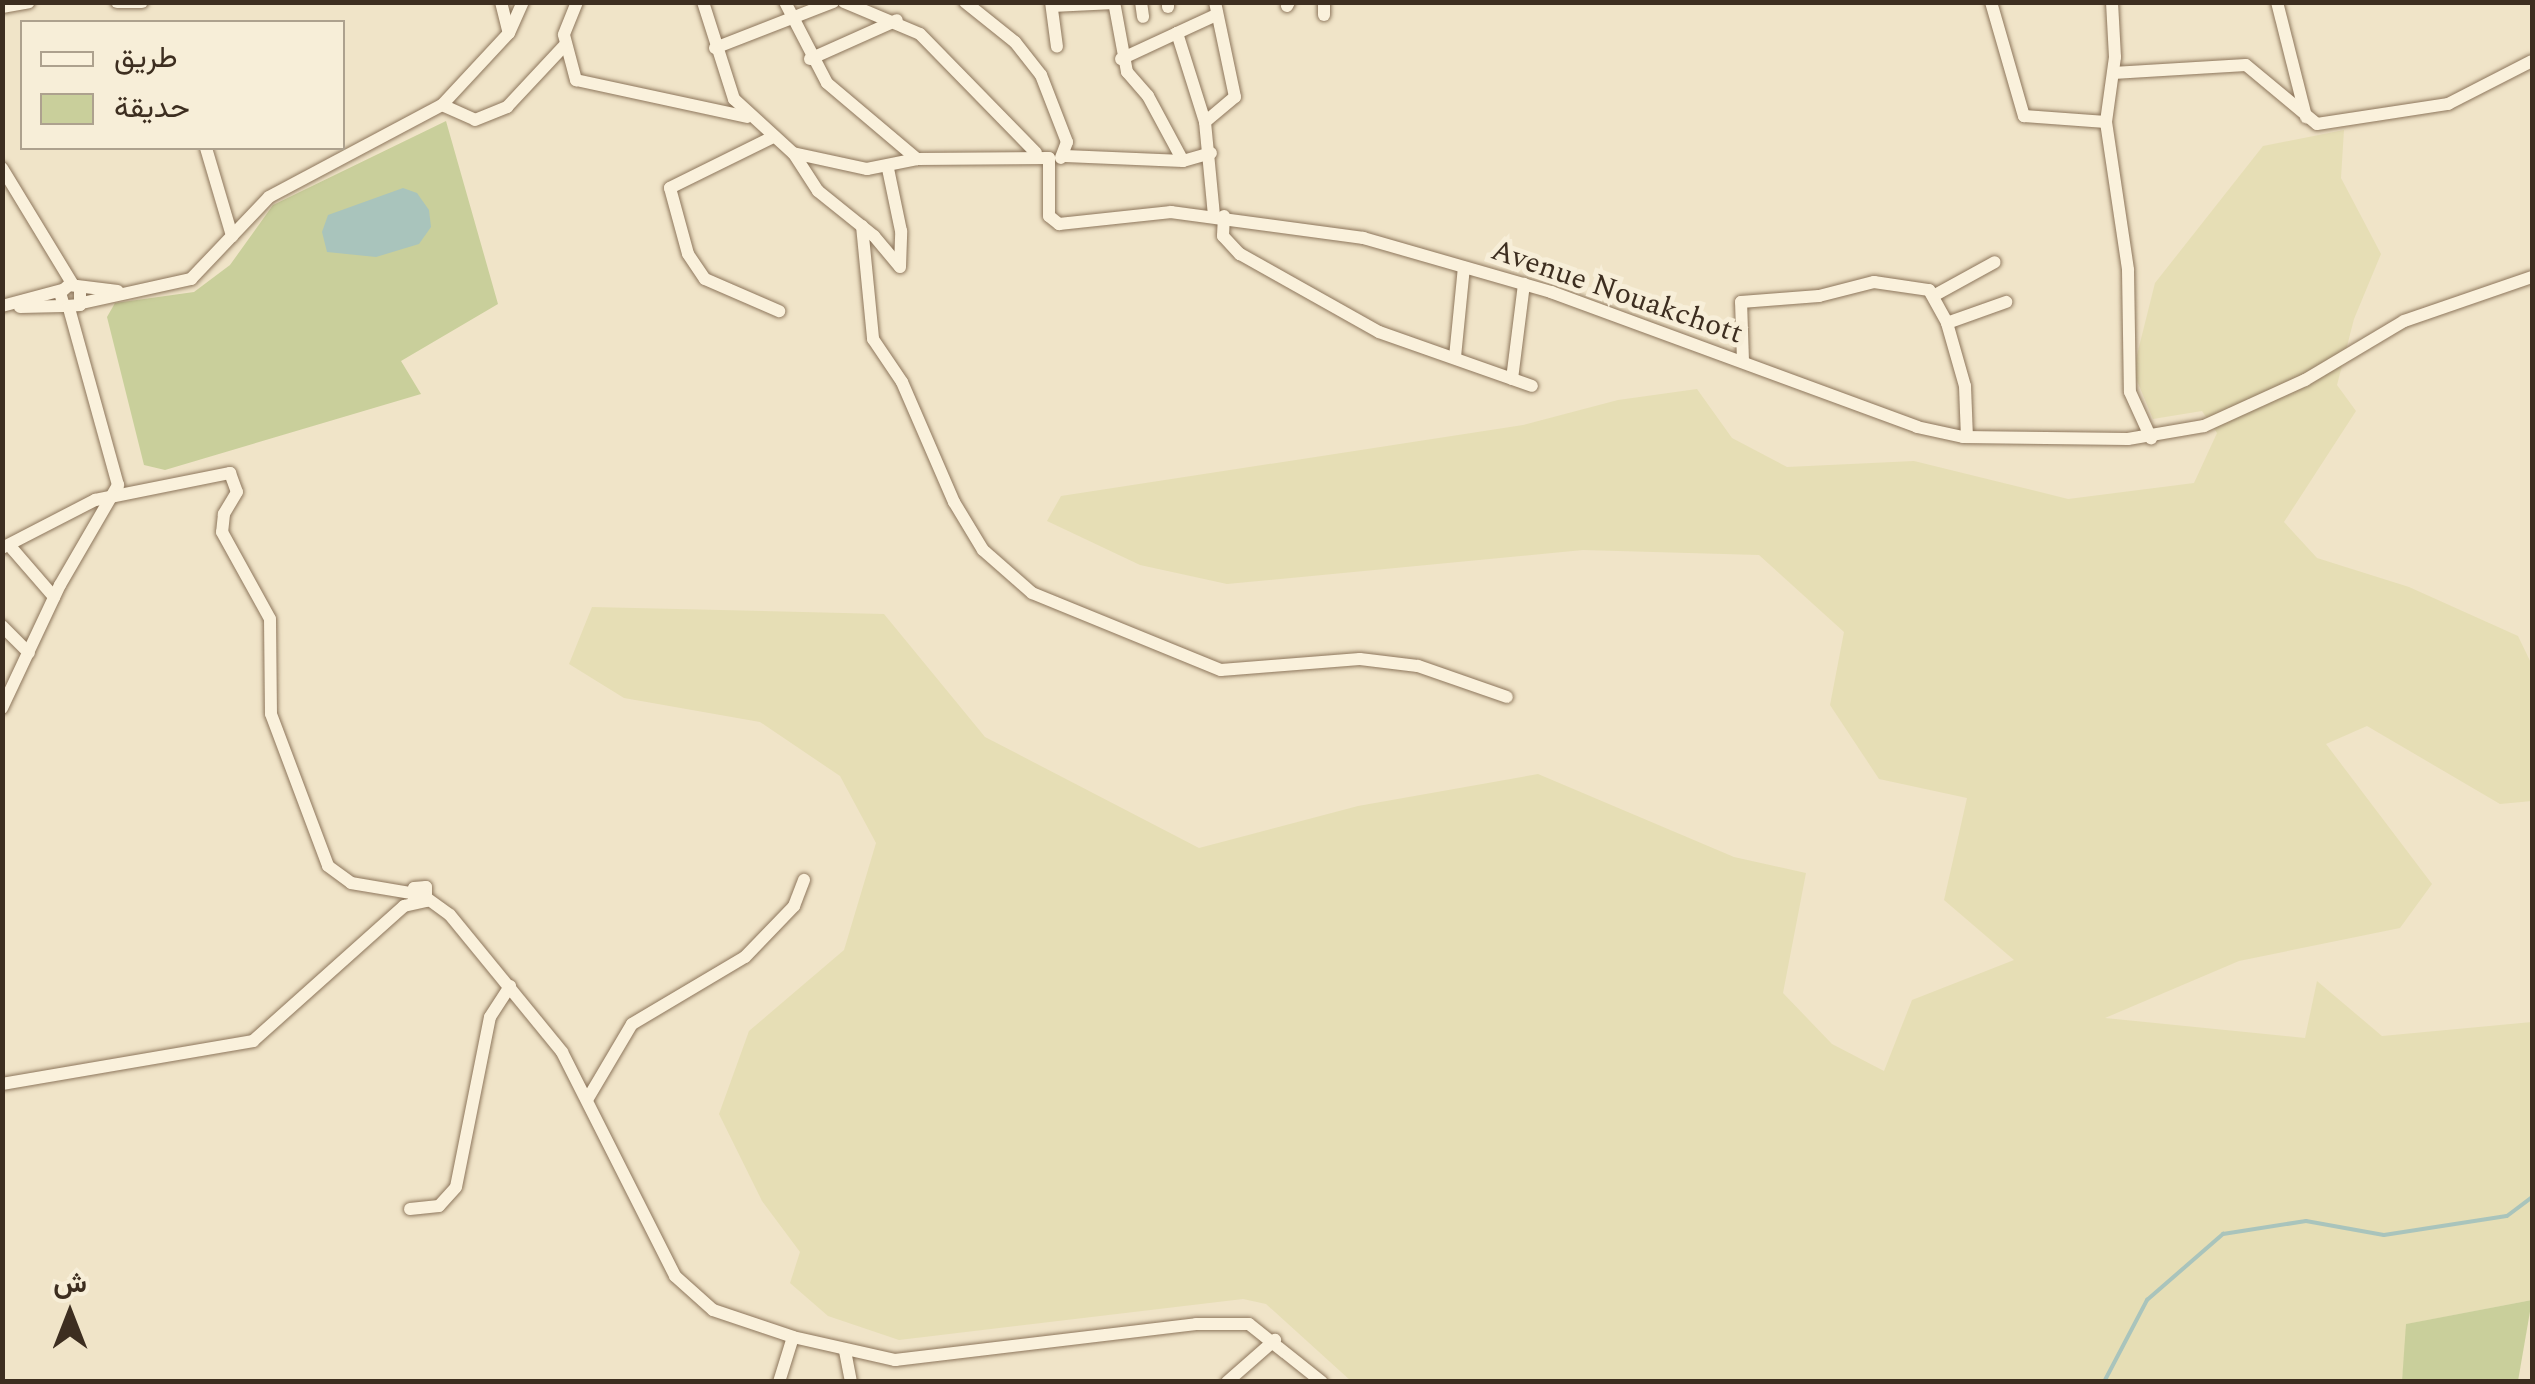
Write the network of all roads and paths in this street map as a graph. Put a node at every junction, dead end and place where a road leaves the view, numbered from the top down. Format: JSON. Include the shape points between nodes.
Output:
{"nodes":[{"id":1,"x":28,"y":2,"type":"edge"},
{"id":2,"x":117,"y":2,"type":"edge"},
{"id":3,"x":142,"y":2,"type":"edge"},
{"id":4,"x":501,"y":2,"type":"edge"},
{"id":5,"x":523,"y":2,"type":"edge"},
{"id":6,"x":577,"y":2,"type":"edge"},
{"id":7,"x":785,"y":2,"type":"edge"},
{"id":8,"x":833,"y":2,"type":"edge"},
{"id":9,"x":844,"y":2,"type":"edge"},
{"id":10,"x":1991,"y":2,"type":"edge"},
{"id":11,"x":2112,"y":2,"type":"edge"},
{"id":12,"x":2277,"y":2,"type":"edge"},
{"id":13,"x":1114,"y":3,"type":"edge"},
{"id":14,"x":709,"y":4,"type":"edge"},
{"id":15,"x":1052,"y":4,"type":"edge"},
{"id":16,"x":973,"y":5,"type":"edge"},
{"id":17,"x":2,"y":8,"type":"edge"},
{"id":18,"x":879,"y":9,"type":"edge"},
{"id":19,"x":1216,"y":9,"type":"edge"},
{"id":20,"x":793,"y":19,"type":"junction"},
{"id":21,"x":897,"y":20,"type":"junction"},
{"id":22,"x":1177,"y":32,"type":"junction"},
{"id":23,"x":509,"y":33,"type":"junction"},
{"id":24,"x":565,"y":45,"type":"junction"},
{"id":25,"x":1057,"y":47,"type":"dead end"},
{"id":26,"x":715,"y":48,"type":"junction"},
{"id":27,"x":810,"y":59,"type":"junction"},
{"id":28,"x":1121,"y":59,"type":"junction"},
{"id":29,"x":2532,"y":61,"type":"edge"},
{"id":30,"x":2112,"y":73,"type":"junction"},
{"id":31,"x":442,"y":104,"type":"junction"},
{"id":32,"x":747,"y":117,"type":"junction"},
{"id":33,"x":2306,"y":119,"type":"junction"},
{"id":34,"x":1205,"y":122,"type":"junction"},
{"id":35,"x":2106,"y":122,"type":"junction"},
{"id":36,"x":773,"y":137,"type":"junction"},
{"id":37,"x":207,"y":150,"type":"edge"},
{"id":38,"x":794,"y":153,"type":"junction"},
{"id":39,"x":1036,"y":153,"type":"junction"},
{"id":40,"x":1211,"y":153,"type":"junction"},
{"id":41,"x":916,"y":158,"type":"junction"},
{"id":42,"x":1058,"y":159,"type":"junction"},
{"id":43,"x":1183,"y":161,"type":"junction"},
{"id":44,"x":2,"y":168,"type":"edge"},
{"id":45,"x":888,"y":170,"type":"junction"},
{"id":46,"x":1219,"y":216,"type":"junction"},
{"id":47,"x":862,"y":226,"type":"junction"},
{"id":48,"x":232,"y":236,"type":"junction"},
{"id":49,"x":1994,"y":262,"type":"dead end"},
{"id":50,"x":1464,"y":267,"type":"junction"},
{"id":51,"x":2532,"y":277,"type":"edge"},
{"id":52,"x":1524,"y":284,"type":"junction"},
{"id":53,"x":1935,"y":295,"type":"junction"},
{"id":54,"x":72,"y":297,"type":"junction"},
{"id":55,"x":2006,"y":302,"type":"dead end"},
{"id":56,"x":2,"y":306,"type":"edge"},
{"id":57,"x":779,"y":311,"type":"dead end"},
{"id":58,"x":1947,"y":323,"type":"junction"},
{"id":59,"x":1454,"y":357,"type":"junction"},
{"id":60,"x":1743,"y":361,"type":"junction"},
{"id":61,"x":1512,"y":379,"type":"junction"},
{"id":62,"x":1532,"y":386,"type":"dead end"},
{"id":63,"x":1967,"y":437,"type":"junction"},
{"id":64,"x":2150,"y":438,"type":"junction"},
{"id":65,"x":114,"y":498,"type":"junction"},
{"id":66,"x":6,"y":546,"type":"edge"},
{"id":67,"x":54,"y":597,"type":"junction"},
{"id":68,"x":2,"y":626,"type":"edge"},
{"id":69,"x":30,"y":653,"type":"junction"},
{"id":70,"x":1506,"y":697,"type":"dead end"},
{"id":71,"x":2,"y":708,"type":"edge"},
{"id":72,"x":804,"y":880,"type":"dead end"},
{"id":73,"x":418,"y":898,"type":"junction"},
{"id":74,"x":510,"y":986,"type":"junction"},
{"id":75,"x":2,"y":1084,"type":"edge"},
{"id":76,"x":587,"y":1100,"type":"junction"},
{"id":77,"x":410,"y":1209,"type":"dead end"},
{"id":78,"x":793,"y":1337,"type":"junction"},
{"id":79,"x":1275,"y":1340,"type":"junction"},
{"id":80,"x":845,"y":1350,"type":"junction"},
{"id":81,"x":1242,"y":1375,"type":"edge"},
{"id":82,"x":778,"y":1382,"type":"edge"},
{"id":83,"x":851,"y":1382,"type":"edge"},
{"id":84,"x":1227,"y":1382,"type":"edge"},
{"id":85,"x":1322,"y":1382,"type":"edge"}],
"edges":[{"from":1,"to":17,"type":"street"},
{"from":2,"to":3,"type":"street"},
{"from":4,"to":23,"type":"street"},
{"from":5,"to":23,"type":"street"},
{"from":6,"to":24,"type":"street"},
{"from":7,"to":20,"type":"street"},
{"from":8,"to":20,"type":"street"},
{"from":9,"to":18,"type":"street"},
{"from":10,"to":35,"type":"street","via":[[2024,116]]},
{"from":11,"to":30,"type":"street"},
{"from":12,"to":33,"type":"street"},
{"from":13,"to":15,"type":"street"},
{"from":13,"to":28,"type":"street"},
{"from":14,"to":26,"type":"street"},
{"from":15,"to":25,"type":"street"},
{"from":16,"to":42,"type":"street","via":[[1041,75],[1064,132]]},
{"from":18,"to":21,"type":"street"},
{"from":19,"to":22,"type":"street"},
{"from":19,"to":34,"type":"street","via":[[1235,97]]},
{"from":20,"to":26,"type":"street"},
{"from":20,"to":27,"type":"street"},
{"from":21,"to":27,"type":"street"},
{"from":21,"to":39,"type":"street","via":[[920,34]]},
{"from":22,"to":28,"type":"street"},
{"from":22,"to":34,"type":"street"},
{"from":23,"to":31,"type":"street"},
{"from":24,"to":31,"type":"street","via":[[507,107],[475,120]]},
{"from":24,"to":32,"type":"street","via":[[576,80]]},
{"from":26,"to":32,"type":"street"},
{"from":27,"to":41,"type":"street","via":[[827,83]]},
{"from":28,"to":43,"type":"street"},
{"from":29,"to":33,"type":"street","via":[[2448,104],[2317,124]]},
{"from":30,"to":33,"type":"street","via":[[2246,65]]},
{"from":30,"to":35,"type":"street"},
{"from":31,"to":48,"type":"street","via":[[269,196]]},
{"from":32,"to":36,"type":"street"},
{"from":34,"to":40,"type":"street"},
{"from":35,"to":64,"type":"street","via":[[2128,270],[2130,392]]},
{"from":36,"to":38,"type":"street"},
{"from":36,"to":57,"type":"street","via":[[670,188],[688,254],[706,279]]},
{"from":37,"to":48,"type":"street"},
{"from":38,"to":45,"type":"street"},
{"from":38,"to":47,"type":"street","via":[[818,192]]},
{"from":39,"to":41,"type":"street"},
{"from":39,"to":42,"type":"street"},
{"from":40,"to":43,"type":"street"},
{"from":40,"to":46,"type":"street"},
{"from":41,"to":45,"type":"street"},
{"from":42,"to":43,"type":"street"},
{"from":42,"to":46,"type":"street","name":"Avenue Nouakchott","via":[[1048,206],[1059,224],[1145,212]]},
{"from":44,"to":54,"type":"street"},
{"from":45,"to":47,"type":"street","via":[[902,266]]},
{"from":46,"to":50,"type":"street","name":"Avenue Nouakchott","via":[[1363,238]]},
{"from":46,"to":59,"type":"street","via":[[1223,236],[1240,254],[1380,332]]},
{"from":47,"to":70,"type":"street","via":[[873,338],[902,382],[954,502],[983,550],[1032,593],[1221,670],[1360,658],[1418,666]]},
{"from":48,"to":54,"type":"street","via":[[191,279],[140,293]]},
{"from":49,"to":53,"type":"street"},
{"from":50,"to":52,"type":"street","name":"Avenue Nouakchott"},
{"from":50,"to":59,"type":"street"},
{"from":51,"to":64,"type":"street","name":"Avenue Nouakchott","via":[[2404,320],[2305,380],[2204,426]]},
{"from":52,"to":60,"type":"street","name":"Avenue Nouakchott"},
{"from":52,"to":61,"type":"street"},
{"from":53,"to":58,"type":"street"},
{"from":53,"to":60,"type":"street","via":[[1874,282],[1819,296],[1741,302]]},
{"from":54,"to":56,"type":"street"},
{"from":54,"to":65,"type":"street","via":[[118,475]]},
{"from":55,"to":58,"type":"street"},
{"from":58,"to":63,"type":"street","via":[[1965,386]]},
{"from":59,"to":61,"type":"street"},
{"from":60,"to":63,"type":"street","name":"Avenue Nouakchott","via":[[1917,427]]},
{"from":61,"to":62,"type":"street"},
{"from":63,"to":64,"type":"street","name":"Avenue Nouakchott"},
{"from":65,"to":66,"type":"street","via":[[96,500]]},
{"from":65,"to":67,"type":"street"},
{"from":65,"to":73,"type":"street","via":[[230,473],[237,492],[222,532],[270,619],[271,714],[328,866],[350,883]]},
{"from":66,"to":67,"type":"street"},
{"from":67,"to":69,"type":"street"},
{"from":68,"to":69,"type":"street"},
{"from":69,"to":71,"type":"street"},
{"from":72,"to":76,"type":"street","via":[[794,906],[745,956],[632,1024]]},
{"from":73,"to":74,"type":"street"},
{"from":73,"to":75,"type":"street","via":[[265,1035],[243,1045]]},
{"from":74,"to":76,"type":"street","via":[[562,1052]]},
{"from":74,"to":77,"type":"street","via":[[490,1017],[456,1187],[440,1206]]},
{"from":76,"to":78,"type":"street","via":[[683,1288],[713,1310]]},
{"from":78,"to":80,"type":"street"},
{"from":78,"to":82,"type":"street"},
{"from":79,"to":80,"type":"street","via":[[1260,1328],[1229,1322],[914,1360]]},
{"from":79,"to":81,"type":"street"},
{"from":79,"to":85,"type":"street"},
{"from":80,"to":83,"type":"street"},
{"from":81,"to":84,"type":"street"}]}
